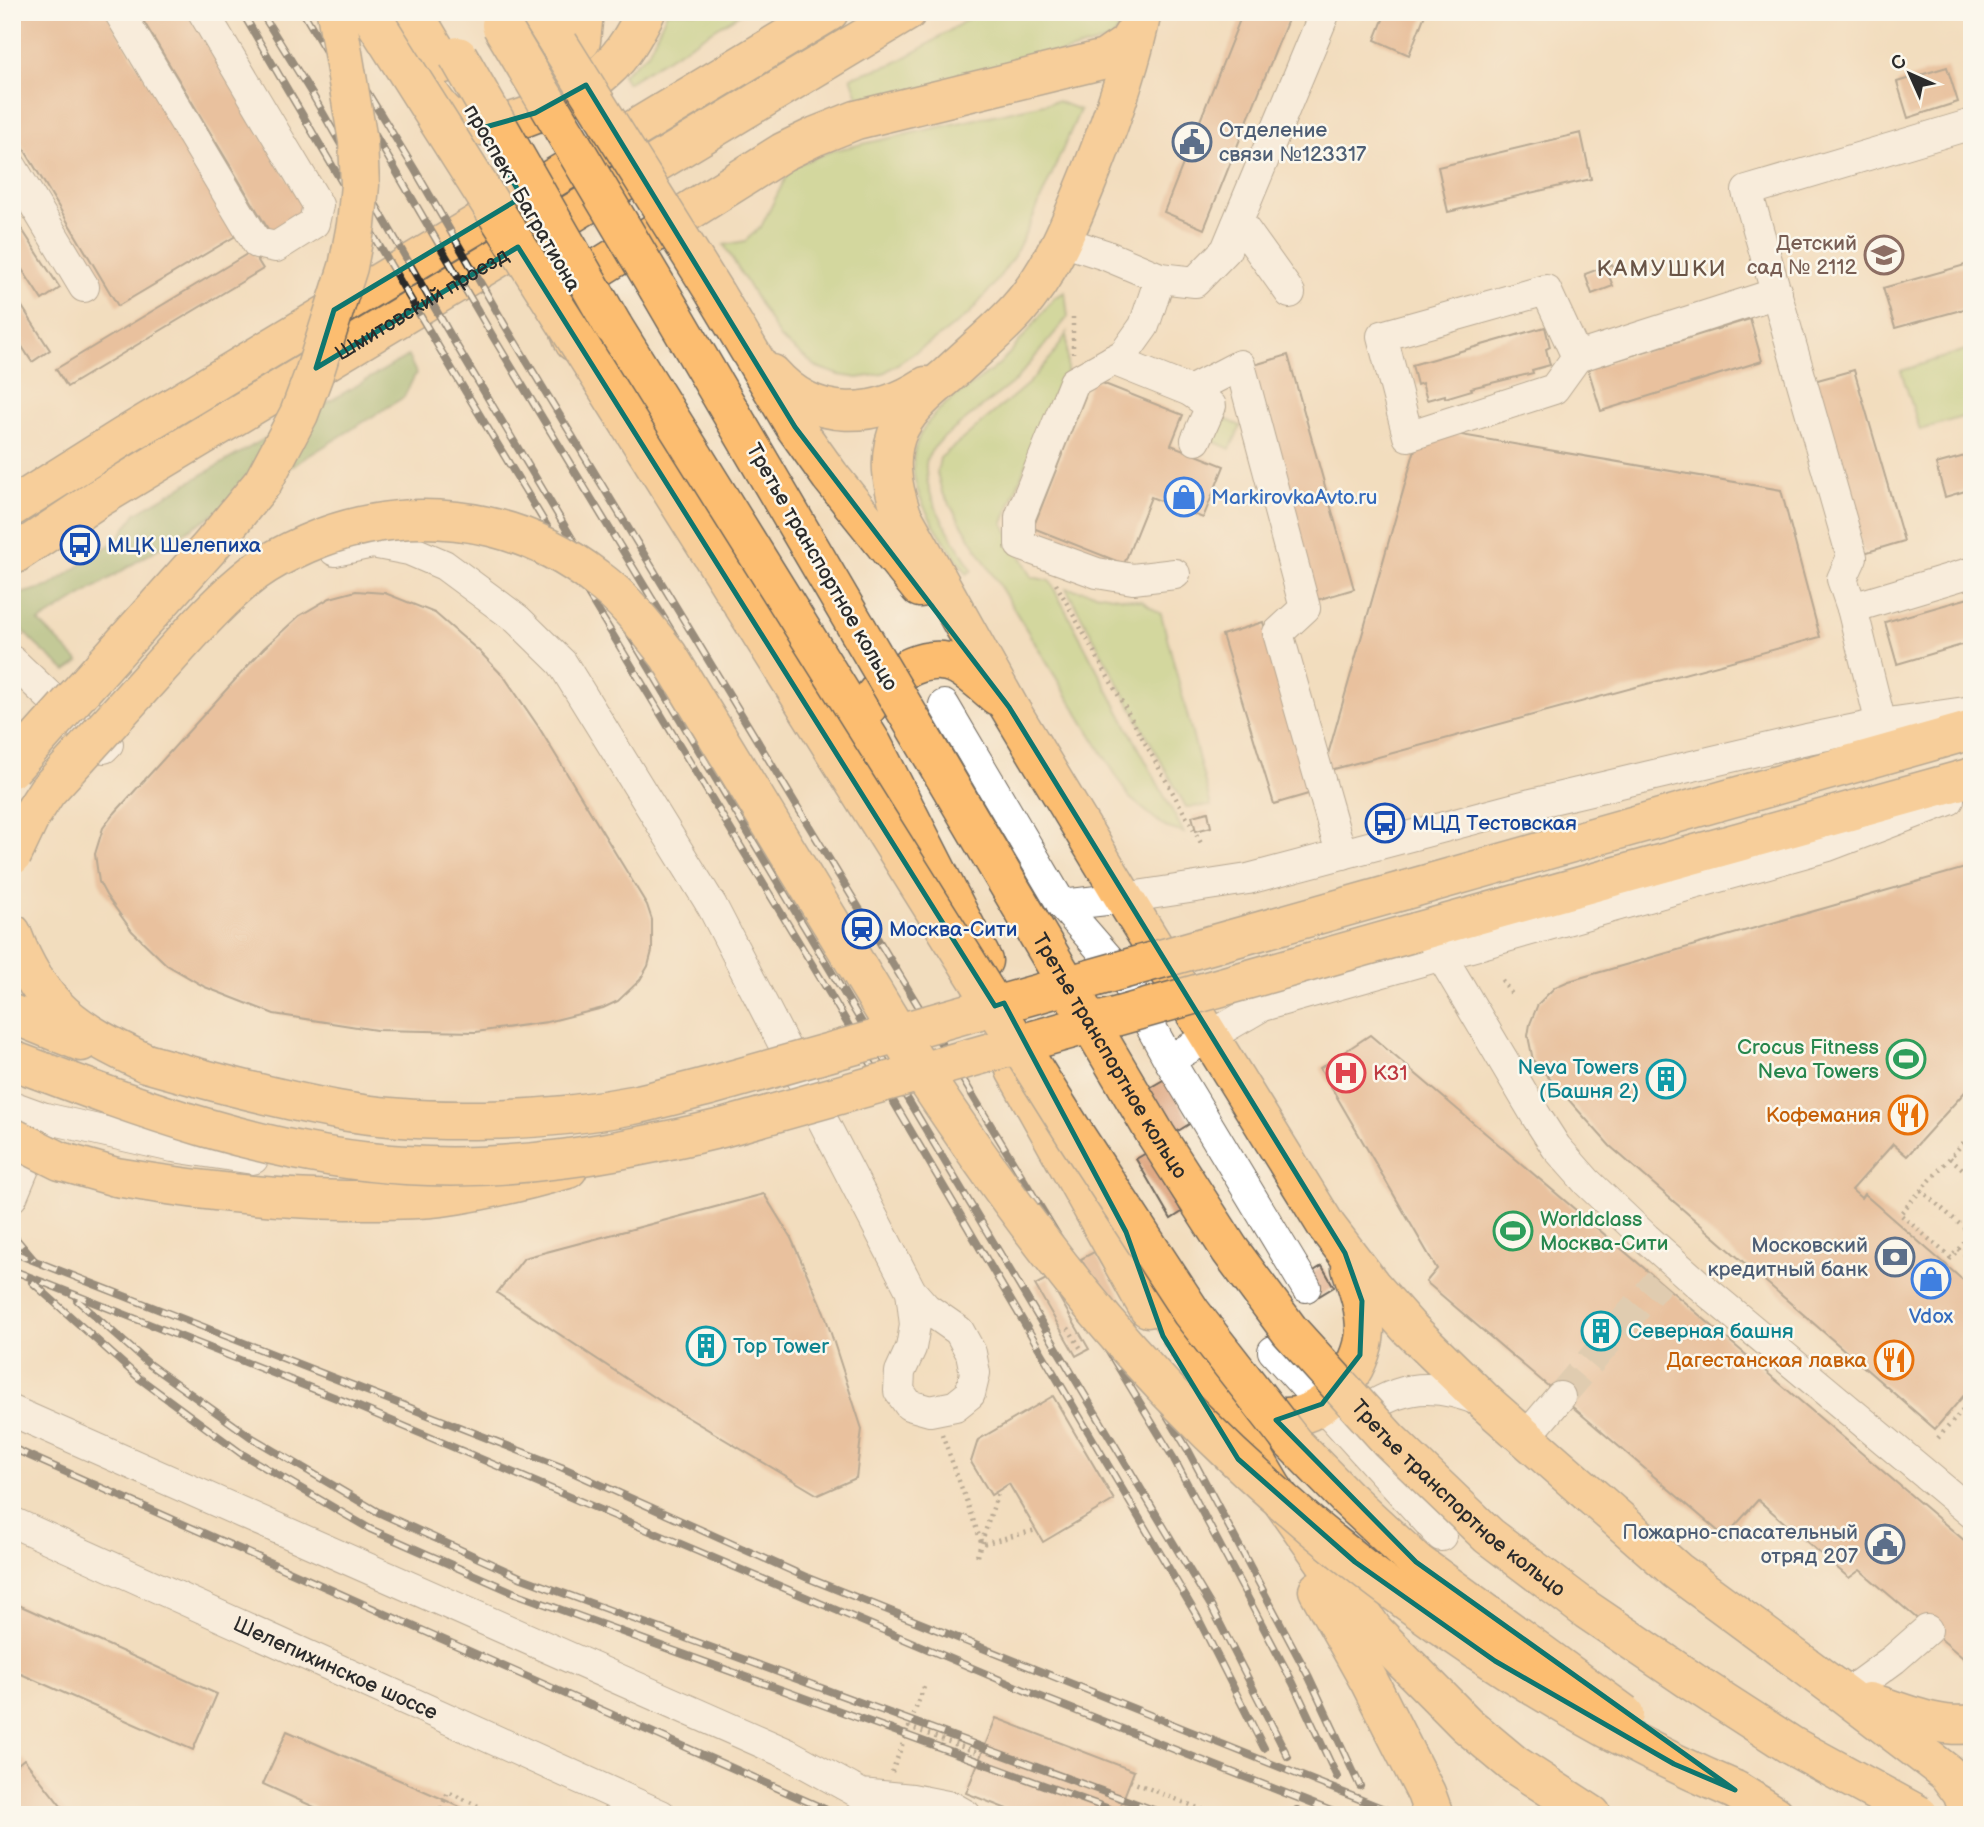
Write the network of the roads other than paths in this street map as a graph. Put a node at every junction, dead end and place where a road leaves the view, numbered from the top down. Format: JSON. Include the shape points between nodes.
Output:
{"nodes":[{"id":1,"x":119,"y":12,"type":"edge"},
{"id":2,"x":203,"y":12,"type":"edge"},
{"id":3,"x":336,"y":12,"type":"edge"},
{"id":4,"x":369,"y":12,"type":"edge"},
{"id":5,"x":380,"y":12,"type":"edge"},
{"id":6,"x":413,"y":12,"type":"edge"},
{"id":7,"x":431,"y":12,"type":"edge"},
{"id":8,"x":539,"y":12,"type":"edge"},
{"id":9,"x":646,"y":12,"type":"edge"},
{"id":10,"x":829,"y":12,"type":"edge"},
{"id":11,"x":907,"y":12,"type":"edge"},
{"id":12,"x":1325,"y":12,"type":"edge"},
{"id":13,"x":1148,"y":15,"type":"edge"},
{"id":14,"x":497,"y":19,"type":"edge"},
{"id":15,"x":575,"y":32,"type":"edge"},
{"id":16,"x":451,"y":60,"type":"junction"},
{"id":17,"x":1972,"y":124,"type":"edge"},
{"id":18,"x":12,"y":167,"type":"edge"},
{"id":19,"x":1237,"y":224,"type":"junction"},
{"id":20,"x":1062,"y":241,"type":"junction"},
{"id":21,"x":1160,"y":278,"type":"junction"},
{"id":22,"x":84,"y":287,"type":"dead end"},
{"id":23,"x":1290,"y":293,"type":"dead end"},
{"id":24,"x":1777,"y":293,"type":"junction"},
{"id":25,"x":716,"y":295,"type":"junction"},
{"id":26,"x":607,"y":329,"type":"junction"},
{"id":27,"x":1577,"y":358,"type":"junction"},
{"id":28,"x":965,"y":359,"type":"junction"},
{"id":29,"x":1113,"y":360,"type":"junction"},
{"id":30,"x":1190,"y":391,"type":"junction"},
{"id":31,"x":1196,"y":440,"type":"dead end"},
{"id":32,"x":12,"y":507,"type":"edge"},
{"id":33,"x":12,"y":556,"type":"edge"},
{"id":34,"x":1972,"y":572,"type":"edge"},
{"id":35,"x":1175,"y":574,"type":"dead end"},
{"id":36,"x":1852,"y":608,"type":"junction"},
{"id":37,"x":12,"y":661,"type":"edge"},
{"id":38,"x":944,"y":705,"type":"dead end"},
{"id":39,"x":1009,"y":707,"type":"junction"},
{"id":40,"x":1972,"y":711,"type":"edge"},
{"id":41,"x":1881,"y":724,"type":"junction"},
{"id":42,"x":1972,"y":730,"type":"edge"},
{"id":43,"x":873,"y":746,"type":"junction"},
{"id":44,"x":12,"y":768,"type":"edge"},
{"id":45,"x":1972,"y":777,"type":"edge"},
{"id":46,"x":1972,"y":791,"type":"edge"},
{"id":47,"x":1343,"y":854,"type":"junction"},
{"id":48,"x":12,"y":856,"type":"edge"},
{"id":49,"x":1124,"y":898,"type":"junction"},
{"id":50,"x":1062,"y":905,"type":"junction"},
{"id":51,"x":12,"y":933,"type":"edge"},
{"id":52,"x":1429,"y":944,"type":"junction"},
{"id":53,"x":962,"y":964,"type":"junction"},
{"id":54,"x":12,"y":1014,"type":"edge"},
{"id":55,"x":1210,"y":1035,"type":"junction"},
{"id":56,"x":12,"y":1060,"type":"edge"},
{"id":57,"x":1169,"y":1060,"type":"junction"},
{"id":58,"x":146,"y":1063,"type":"junction"},
{"id":59,"x":12,"y":1106,"type":"edge"},
{"id":60,"x":45,"y":1118,"type":"junction"},
{"id":61,"x":12,"y":1137,"type":"edge"},
{"id":62,"x":653,"y":1145,"type":"junction"},
{"id":63,"x":253,"y":1159,"type":"dead end"},
{"id":64,"x":12,"y":1197,"type":"edge"},
{"id":65,"x":1345,"y":1253,"type":"junction"},
{"id":66,"x":1306,"y":1287,"type":"dead end"},
{"id":67,"x":911,"y":1291,"type":"junction"},
{"id":68,"x":1171,"y":1333,"type":"junction"},
{"id":69,"x":1273,"y":1351,"type":"dead end"},
{"id":70,"x":1560,"y":1397,"type":"tunnel mouth"},
{"id":71,"x":1486,"y":1403,"type":"junction"},
{"id":72,"x":12,"y":1411,"type":"edge"},
{"id":73,"x":1332,"y":1416,"type":"junction"},
{"id":74,"x":1525,"y":1438,"type":"junction"},
{"id":75,"x":1972,"y":1513,"type":"edge"},
{"id":76,"x":12,"y":1522,"type":"edge"},
{"id":77,"x":1441,"y":1536,"type":"dead end"},
{"id":78,"x":1927,"y":1630,"type":"dead end"},
{"id":79,"x":1845,"y":1695,"type":"junction"},
{"id":80,"x":1972,"y":1724,"type":"edge"},
{"id":81,"x":1735,"y":1790,"type":"junction"},
{"id":82,"x":661,"y":1815,"type":"edge"},
{"id":83,"x":966,"y":1815,"type":"edge"},
{"id":84,"x":1434,"y":1815,"type":"edge"},
{"id":85,"x":1592,"y":1815,"type":"edge"},
{"id":86,"x":1775,"y":1815,"type":"edge"},
{"id":87,"x":1919,"y":1815,"type":"edge"},
{"id":88,"x":1970,"y":1815,"type":"edge"}],
"edges":[{"from":1,"to":2,"type":"street","via":[[257,243],[276,247],[314,223],[318,205]]},
{"from":3,"to":44,"type":"main road","bridge":true,"via":[[358,141],[360,185],[348,267],[299,414],[263,482]]},
{"from":4,"to":81,"type":"main road","bridge":true,"via":[[1191,1312],[1293,1443],[1416,1562]]},
{"from":5,"to":9,"type":"main road","via":[[444,113],[483,128],[535,113],[595,79],[629,43]]},
{"from":6,"to":16,"type":"main road"},
{"from":7,"to":16,"type":"main road"},
{"from":8,"to":15,"type":"main road"},
{"from":10,"to":32,"type":"main road","name":"Шмитовский проезд"},
{"from":11,"to":33,"type":"main road","name":"Шмитовский проезд","via":[[121,485]]},
{"from":12,"to":19,"type":"street"},
{"from":13,"to":20,"type":"main road"},
{"from":13,"to":53,"type":"main road","via":[[1127,44],[1105,59],[856,120],[808,139],[584,278],[566,299],[565,314],[573,338],[600,388]]},
{"from":14,"to":87,"type":"main road","name":"Третье транспортное кольцо","bridge":true,"via":[[1156,1135],[1230,1250],[1290,1331],[1389,1440],[1489,1536],[1704,1689],[1792,1746]]},
{"from":15,"to":25,"type":"main road","bridge":true,"via":[[600,108]]},
{"from":16,"to":26,"type":"main road","bridge":true},
{"from":17,"to":24,"type":"street","via":[[1747,191]]},
{"from":18,"to":22,"type":"street"},
{"from":19,"to":21,"type":"street","via":[[1226,250],[1195,282]]},
{"from":19,"to":23,"type":"street"},
{"from":20,"to":21,"type":"street"},
{"from":20,"to":28,"type":"main road","via":[[1019,308]]},
{"from":21,"to":29,"type":"street","via":[[1144,326],[1124,354]]},
{"from":24,"to":27,"type":"street"},
{"from":24,"to":36,"type":"street","via":[[1852,557],[1842,579]]},
{"from":25,"to":28,"type":"main road","via":[[774,376],[802,401],[817,406],[855,411],[896,402]]},
{"from":25,"to":39,"type":"main road","via":[[811,451],[949,623]]},
{"from":26,"to":43,"type":"main road"},
{"from":26,"to":53,"type":"main road","via":[[855,754]]},
{"from":27,"to":27,"type":"street","via":[[1554,389],[1408,436],[1382,335],[1546,290]]},
{"from":28,"to":39,"type":"main road","via":[[906,416],[894,445],[893,483],[910,532]]},
{"from":29,"to":30,"type":"street"},
{"from":29,"to":35,"type":"street","via":[[1074,382],[1020,517],[1020,545],[1097,573],[1133,579]]},
{"from":30,"to":31,"type":"street","via":[[1211,405]]},
{"from":30,"to":47,"type":"street","via":[[1241,365],[1305,608],[1278,633]]},
{"from":34,"to":36,"type":"street"},
{"from":36,"to":41,"type":"street"},
{"from":37,"to":67,"type":"street","via":[[104,748],[217,627],[286,570],[328,553],[372,544],[409,550],[444,565],[517,619],[562,663],[712,906]]},
{"from":38,"to":50,"type":"street"},
{"from":39,"to":43,"type":"main road","via":[[954,664],[914,666],[895,674],[868,705],[866,723]]},
{"from":39,"to":49,"type":"main road"},
{"from":40,"to":41,"type":"street"},
{"from":41,"to":47,"type":"street","via":[[1674,761]]},
{"from":42,"to":58,"type":"main road","bridge":true,"via":[[710,1086],[620,1107],[545,1116],[409,1118],[271,1096]]},
{"from":43,"to":68,"type":"main road","via":[[1126,1232]]},
{"from":45,"to":52,"type":"main road","via":[[1821,818]]},
{"from":46,"to":52,"type":"street","via":[[1828,846]]},
{"from":47,"to":49,"type":"street","via":[[1248,880]]},
{"from":48,"to":81,"type":"main road","bridge":true,"via":[[47,792],[145,683],[233,590],[288,552],[359,525],[441,518],[485,524],[574,562],[623,601],[668,655],[968,1143],[1077,1286],[1179,1401],[1301,1515],[1423,1612],[1569,1706],[1674,1764]]},
{"from":49,"to":50,"type":"street"},
{"from":49,"to":55,"type":"main road"},
{"from":50,"to":57,"type":"street","via":[[1122,974]]},
{"from":51,"to":58,"type":"main road","via":[[27,969],[53,1006],[91,1035]]},
{"from":52,"to":55,"type":"street","via":[[1262,1006]]},
{"from":52,"to":62,"type":"main road","bridge":true},
{"from":52,"to":75,"type":"street","via":[[1556,1147],[1666,1272]]},
{"from":53,"to":68,"type":"main road","via":[[1009,1058]]},
{"from":54,"to":58,"type":"main road"},
{"from":55,"to":57,"type":"street"},
{"from":55,"to":65,"type":"main road"},
{"from":56,"to":62,"type":"main road","bridge":true,"via":[[198,1125],[331,1157],[406,1165],[530,1164]]},
{"from":57,"to":66,"type":"street"},
{"from":59,"to":60,"type":"street"},
{"from":60,"to":63,"type":"street","via":[[173,1147]]},
{"from":60,"to":64,"type":"street"},
{"from":61,"to":62,"type":"main road","bridge":true,"via":[[61,1161],[116,1177],[305,1199],[380,1200],[493,1189]]},
{"from":65,"to":71,"type":"main road","via":[[1409,1328]]},
{"from":65,"to":73,"type":"main road","via":[[1363,1301],[1365,1332],[1360,1355]]},
{"from":67,"to":67,"type":"street","via":[[915,1325],[900,1372],[899,1391],[909,1405],[933,1410],[955,1406],[970,1394],[975,1373],[971,1353],[959,1331]]},
{"from":68,"to":73,"type":"main road","via":[[1243,1403],[1287,1418],[1307,1412]]},
{"from":68,"to":84,"type":"main road","via":[[1369,1681]]},
{"from":68,"to":85,"type":"main road","via":[[1374,1631],[1466,1724],[1515,1765]]},
{"from":69,"to":73,"type":"street"},
{"from":70,"to":74,"type":"street"},
{"from":71,"to":73,"type":"street","via":[[1442,1389],[1416,1388]]},
{"from":71,"to":74,"type":"main road"},
{"from":72,"to":83,"type":"street","via":[[776,1748],[861,1794],[912,1799],[952,1807]]},
{"from":73,"to":77,"type":"street"},
{"from":74,"to":79,"type":"main road","via":[[1677,1571]]},
{"from":76,"to":82,"type":"street","name":"Шелепихинское шоссе"},
{"from":78,"to":79,"type":"street"},
{"from":79,"to":80,"type":"main road","via":[[1939,1723]]},
{"from":79,"to":88,"type":"main road","via":[[1947,1773],[1962,1793]]},
{"from":81,"to":86,"type":"main road"}]}
